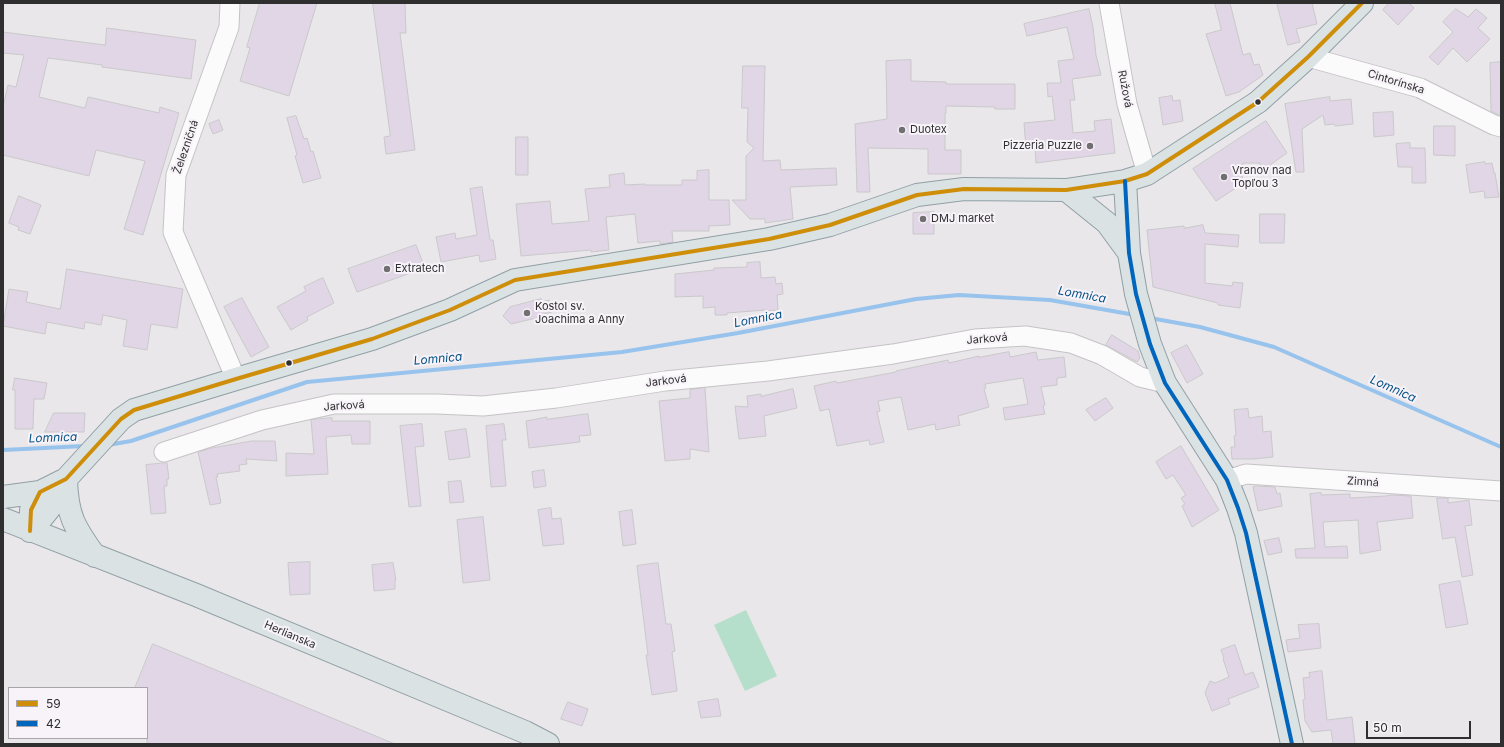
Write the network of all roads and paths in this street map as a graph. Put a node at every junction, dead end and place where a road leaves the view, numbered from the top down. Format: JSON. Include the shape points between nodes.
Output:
{"nodes":[{"id":1,"x":230,"y":3,"type":"edge"},
{"id":2,"x":1109,"y":3,"type":"edge"},
{"id":3,"x":1362,"y":3,"type":"edge"},
{"id":4,"x":1308,"y":56,"type":"junction"},
{"id":5,"x":1501,"y":127,"type":"edge"},
{"id":6,"x":1147,"y":174,"type":"junction"},
{"id":7,"x":1125,"y":181,"type":"junction"},
{"id":8,"x":1066,"y":190,"type":"junction"},
{"id":9,"x":1129,"y":253,"type":"junction"},
{"id":10,"x":236,"y":379,"type":"junction"},
{"id":11,"x":1164,"y":383,"type":"junction"},
{"id":12,"x":164,"y":452,"type":"dead end"},
{"id":13,"x":66,"y":479,"type":"junction"},
{"id":14,"x":1227,"y":480,"type":"junction"},
{"id":15,"x":1501,"y":491,"type":"edge"},
{"id":16,"x":40,"y":492,"type":"junction"},
{"id":17,"x":3,"y":497,"type":"edge"},
{"id":18,"x":3,"y":519,"type":"edge"},
{"id":19,"x":30,"y":531,"type":"junction"},
{"id":20,"x":95,"y":556,"type":"junction"},
{"id":21,"x":1291,"y":738,"type":"edge"},
{"id":22,"x":548,"y":744,"type":"edge"}],
"edges":[{"from":1,"to":10,"type":"street","name":"Železničná","via":[[229,27],[176,175],[173,232]]},
{"from":2,"to":6,"type":"street","name":"Ružová","via":[[1127,104]]},
{"from":3,"to":4,"type":"main road"},
{"from":4,"to":5,"type":"street","name":"Cintorínska","via":[[1420,88]]},
{"from":4,"to":6,"type":"main road","via":[[1258,102]]},
{"from":6,"to":7,"type":"main road"},
{"from":7,"to":8,"type":"main road"},
{"from":7,"to":9,"type":"main road"},
{"from":8,"to":9,"type":"main road","via":[[1107,224]]},
{"from":8,"to":10,"type":"main road","via":[[964,189],[917,195],[830,225],[769,239],[515,280],[450,310],[372,339]]},
{"from":9,"to":11,"type":"main road","via":[[1136,294]]},
{"from":10,"to":13,"type":"main road","via":[[134,410],[121,419]]},
{"from":11,"to":12,"type":"street","name":"Jarková","via":[[1140,377],[1102,355],[1071,343],[1025,336],[975,339],[768,371],[665,381],[556,398],[483,406],[334,404],[262,420]]},
{"from":11,"to":14,"type":"main road"},
{"from":13,"to":16,"type":"main road"},
{"from":13,"to":19,"type":"main road","via":[[61,493]]},
{"from":13,"to":20,"type":"main road","via":[[66,500],[72,520]]},
{"from":14,"to":15,"type":"street","name":"Zimná","via":[[1246,474]]},
{"from":14,"to":21,"type":"main road","via":[[1246,533]]},
{"from":16,"to":17,"type":"main road"},
{"from":16,"to":19,"type":"main road","via":[[32,510]]},
{"from":18,"to":19,"type":"main road","name":"Herlianska"},
{"from":19,"to":20,"type":"main road","name":"Herlianska"},
{"from":20,"to":22,"type":"main road","name":"Herlianska","via":[[196,595]]}]}
